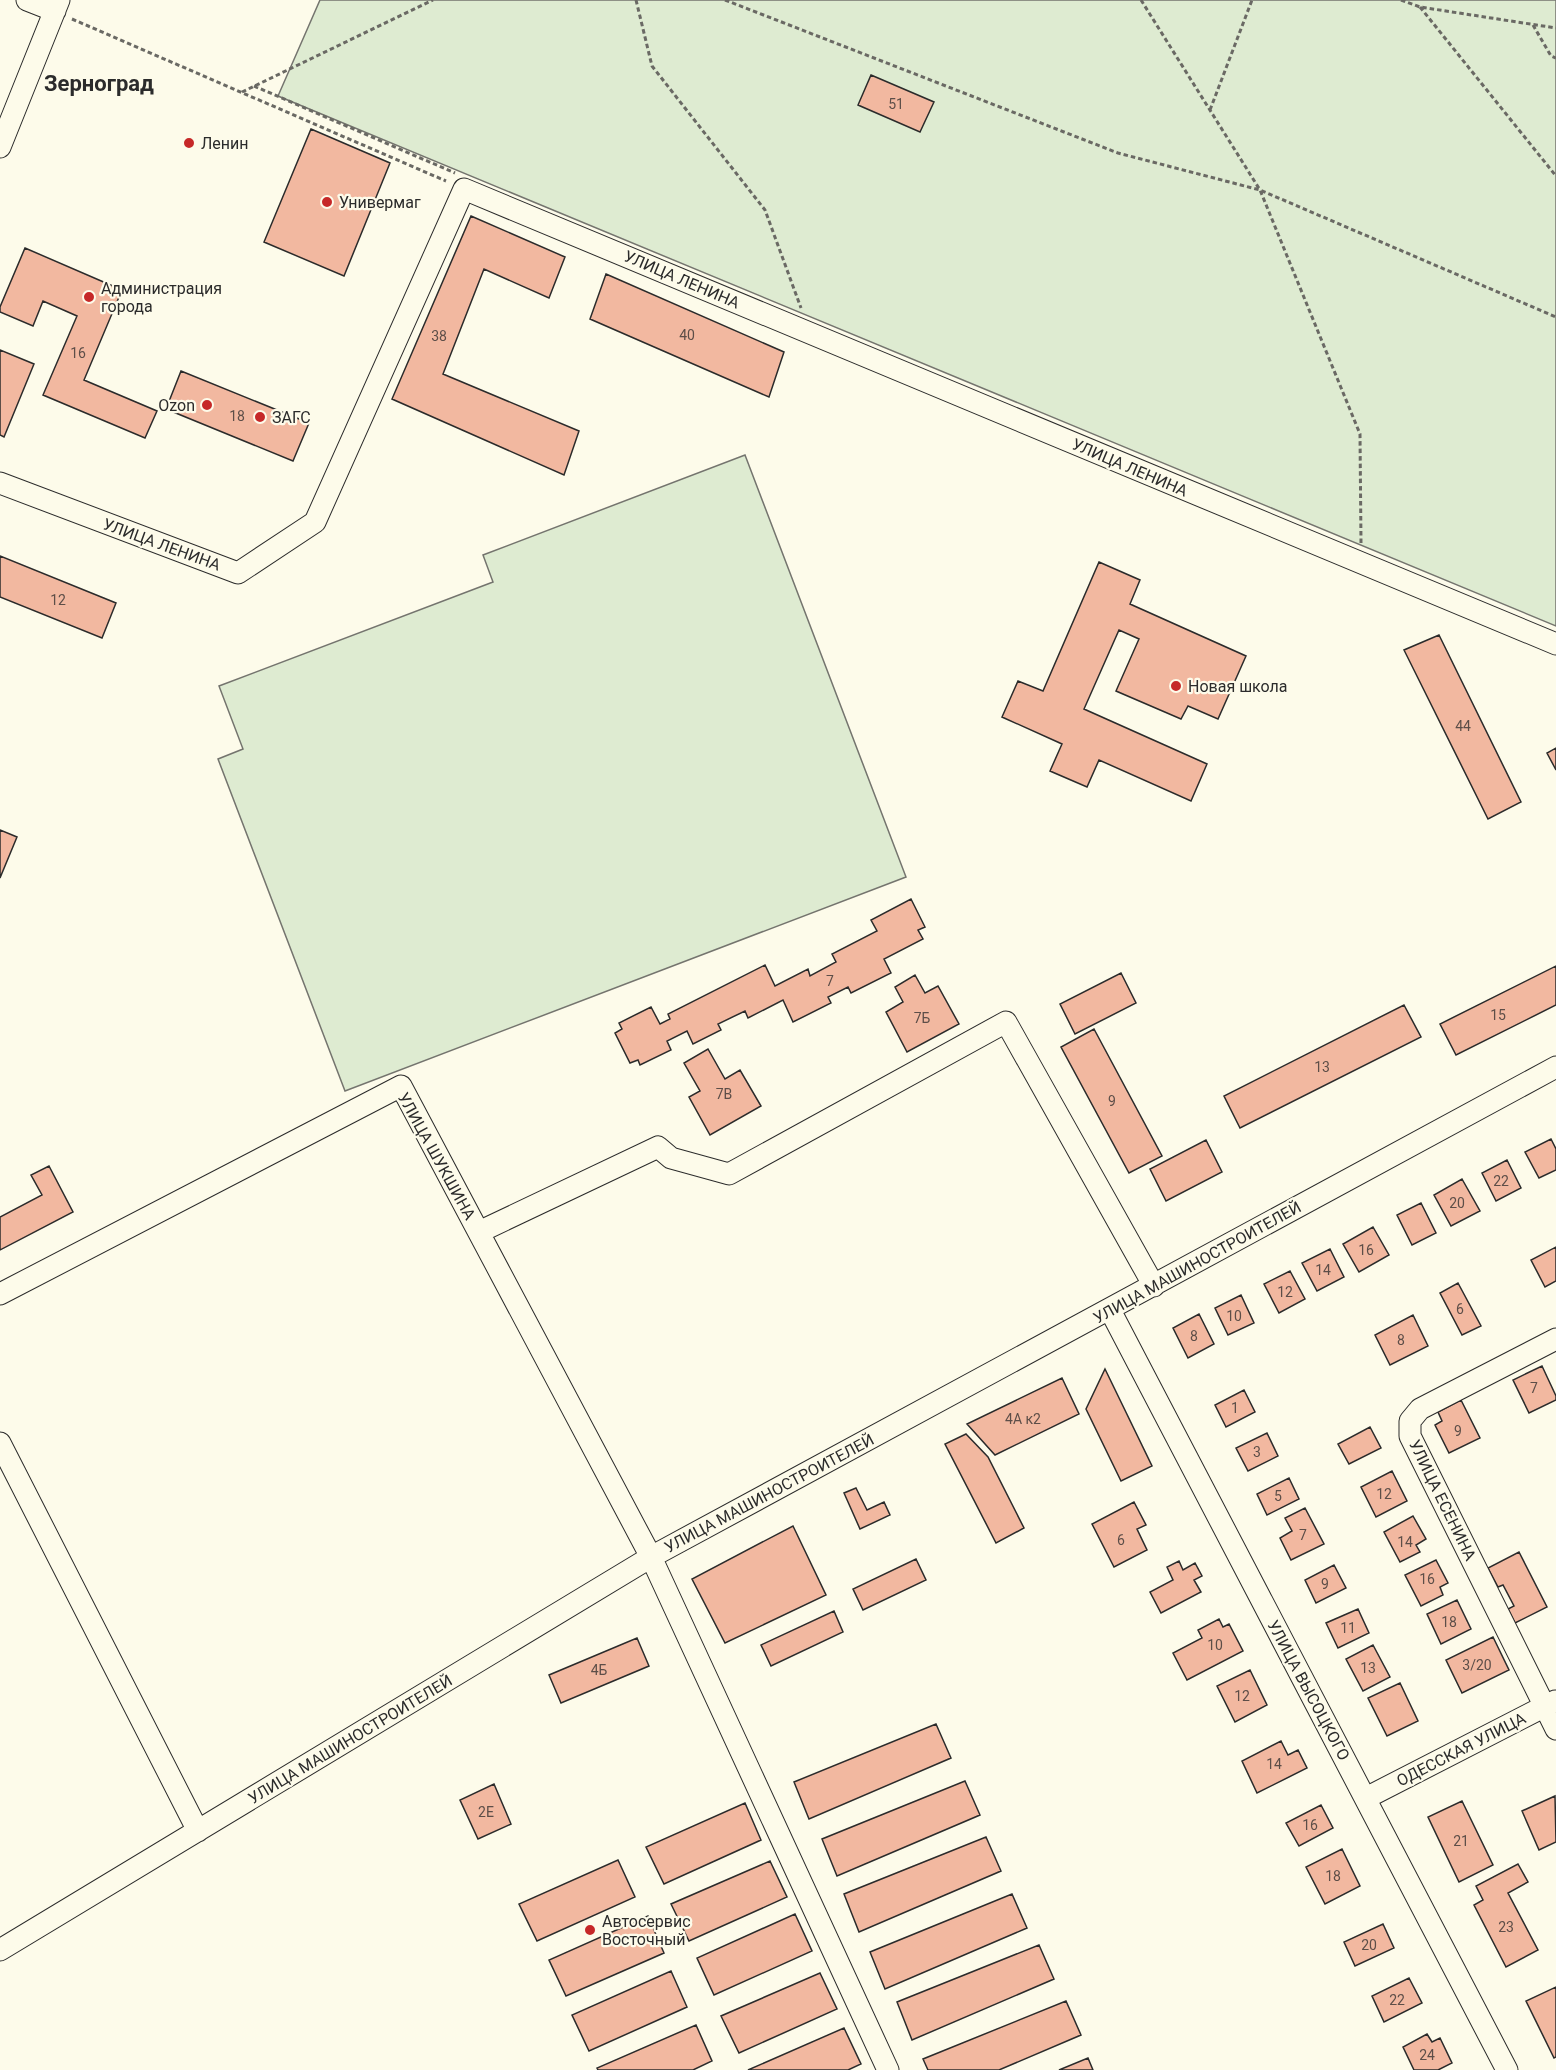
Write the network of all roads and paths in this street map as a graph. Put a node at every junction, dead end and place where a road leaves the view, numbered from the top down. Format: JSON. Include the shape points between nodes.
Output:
{"nodes":[{"id":1,"x":27,"y":0,"type":"edge"},
{"id":2,"x":433,"y":0,"type":"edge"},
{"id":3,"x":636,"y":0,"type":"edge"},
{"id":4,"x":724,"y":0,"type":"edge"},
{"id":5,"x":1141,"y":0,"type":"edge"},
{"id":6,"x":1252,"y":0,"type":"edge"},
{"id":7,"x":1401,"y":0,"type":"edge"},
{"id":8,"x":57,"y":6,"type":"edge"},
{"id":9,"x":1420,"y":7,"type":"junction"},
{"id":10,"x":1533,"y":25,"type":"junction"},
{"id":11,"x":1556,"y":28,"type":"edge"},
{"id":12,"x":1556,"y":58,"type":"edge"},
{"id":13,"x":241,"y":92,"type":"junction"},
{"id":14,"x":1210,"y":110,"type":"junction"},
{"id":15,"x":0,"y":147,"type":"edge"},
{"id":16,"x":1556,"y":176,"type":"edge"},
{"id":17,"x":464,"y":189,"type":"junction"},
{"id":18,"x":1260,"y":190,"type":"junction"},
{"id":19,"x":801,"y":310,"type":"dead end"},
{"id":20,"x":1556,"y":317,"type":"edge"},
{"id":21,"x":0,"y":483,"type":"edge"},
{"id":22,"x":1361,"y":550,"type":"dead end"},
{"id":23,"x":1556,"y":644,"type":"edge"},
{"id":24,"x":1556,"y":1068,"type":"edge"},
{"id":25,"x":479,"y":1232,"type":"junction"},
{"id":26,"x":1154,"y":1286,"type":"junction"},
{"id":27,"x":0,"y":1294,"type":"edge"},
{"id":28,"x":1110,"y":1310,"type":"junction"},
{"id":29,"x":1556,"y":1339,"type":"edge"},
{"id":30,"x":0,"y":1443,"type":"edge"},
{"id":31,"x":651,"y":1557,"type":"junction"},
{"id":32,"x":1550,"y":1703,"type":"edge"},
{"id":33,"x":1556,"y":1729,"type":"edge"},
{"id":34,"x":1366,"y":1798,"type":"junction"},
{"id":35,"x":198,"y":1831,"type":"junction"},
{"id":36,"x":0,"y":1950,"type":"edge"},
{"id":37,"x":888,"y":2070,"type":"edge"},
{"id":38,"x":1507,"y":2070,"type":"edge"}],
"edges":[{"from":1,"to":8,"type":"street"},
{"from":2,"to":13,"type":"path"},
{"from":3,"to":19,"type":"path","via":[[652,66],[765,210]]},
{"from":4,"to":18,"type":"path","via":[[1118,153]]},
{"from":5,"to":14,"type":"path"},
{"from":6,"to":14,"type":"path"},
{"from":7,"to":9,"type":"path"},
{"from":8,"to":13,"type":"path"},
{"from":8,"to":15,"type":"street"},
{"from":9,"to":10,"type":"path"},
{"from":9,"to":16,"type":"path"},
{"from":10,"to":11,"type":"path"},
{"from":10,"to":12,"type":"path"},
{"from":13,"to":17,"type":"path"},
{"from":14,"to":18,"type":"path"},
{"from":17,"to":21,"type":"street","name":"УЛИЦА ЛЕНИНА","via":[[315,522],[238,573]]},
{"from":17,"to":23,"type":"street","name":"УЛИЦА ЛЕНИНА"},
{"from":18,"to":20,"type":"path"},
{"from":18,"to":22,"type":"path","via":[[1360,434]]},
{"from":24,"to":26,"type":"street","name":"УЛИЦА МАШИНОСТРОИТЕЛЕЙ"},
{"from":25,"to":26,"type":"street","via":[[658,1147],[671,1158],[729,1174],[1006,1022]]},
{"from":25,"to":27,"type":"street","name":"УЛИЦА ШУКШИНА","via":[[401,1086]]},
{"from":25,"to":31,"type":"street","name":"УЛИЦА ШУКШИНА"},
{"from":26,"to":28,"type":"street","name":"УЛИЦА МАШИНОСТРОИТЕЛЕЙ"},
{"from":28,"to":31,"type":"street","name":"УЛИЦА МАШИНОСТРОИТЕЛЕЙ"},
{"from":28,"to":34,"type":"street","name":"УЛИЦА ВЫСОЦКОГО"},
{"from":29,"to":32,"type":"street","name":"УЛИЦА ЕСЕНИНА","via":[[1420,1408],[1410,1421],[1410,1436]]},
{"from":30,"to":35,"type":"street"},
{"from":31,"to":35,"type":"street","name":"УЛИЦА МАШИНОСТРОИТЕЛЕЙ"},
{"from":31,"to":37,"type":"street","name":"УЛИЦА ШУКШИНА"},
{"from":32,"to":33,"type":"street","name":"УЛИЦА ЕСЕНИНА"},
{"from":32,"to":34,"type":"street","name":"ОДЕССКАЯ УЛИЦА"},
{"from":34,"to":38,"type":"street","name":"УЛИЦА ВЫСОЦКОГО"},
{"from":35,"to":36,"type":"street","name":"УЛИЦА МАШИНОСТРОИТЕЛЕЙ"}]}
